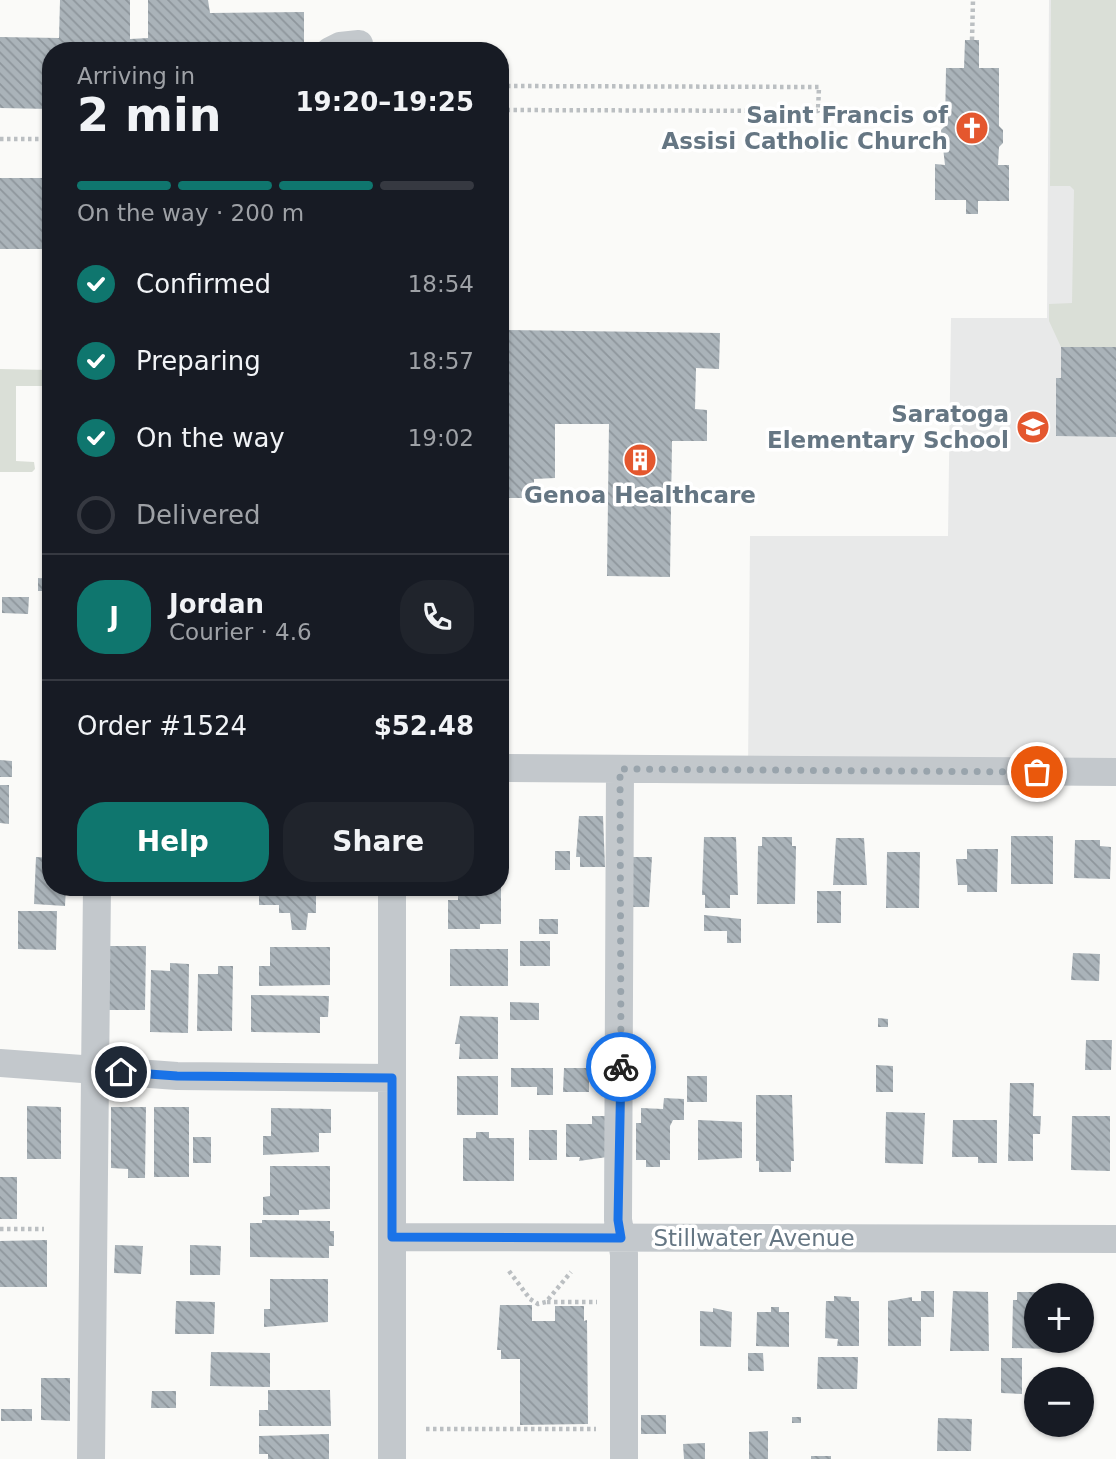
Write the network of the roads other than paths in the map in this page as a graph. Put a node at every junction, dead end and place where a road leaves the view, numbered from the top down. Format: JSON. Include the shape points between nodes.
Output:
{"nodes":[{"id":1,"x":509,"y":768,"type":"edge"},
{"id":2,"x":620,"y":769,"type":"junction"},
{"id":3,"x":1116,"y":772,"type":"edge"},
{"id":4,"x":97,"y":896,"type":"edge"},
{"id":5,"x":392,"y":896,"type":"edge"},
{"id":6,"x":0,"y":1063,"type":"edge"},
{"id":7,"x":93,"y":1070,"type":"junction"},
{"id":8,"x":392,"y":1078,"type":"junction"},
{"id":9,"x":392,"y":1237,"type":"junction"},
{"id":10,"x":621,"y":1238,"type":"junction"},
{"id":11,"x":1116,"y":1238,"type":"edge"},
{"id":12,"x":91,"y":1459,"type":"edge"},
{"id":13,"x":392,"y":1459,"type":"edge"},
{"id":14,"x":624,"y":1459,"type":"edge"}],
"edges":[{"from":1,"to":2,"type":"street"},
{"from":2,"to":3,"type":"street"},
{"from":2,"to":10,"type":"street"},
{"from":4,"to":7,"type":"street"},
{"from":5,"to":8,"type":"street"},
{"from":6,"to":7,"type":"street"},
{"from":7,"to":8,"type":"street","via":[[177,1076]]},
{"from":7,"to":12,"type":"street"},
{"from":8,"to":9,"type":"street"},
{"from":9,"to":10,"type":"street","name":"Stillwater Avenue"},
{"from":9,"to":13,"type":"street"},
{"from":10,"to":11,"type":"street","name":"Stillwater Avenue"},
{"from":10,"to":14,"type":"street"}]}
